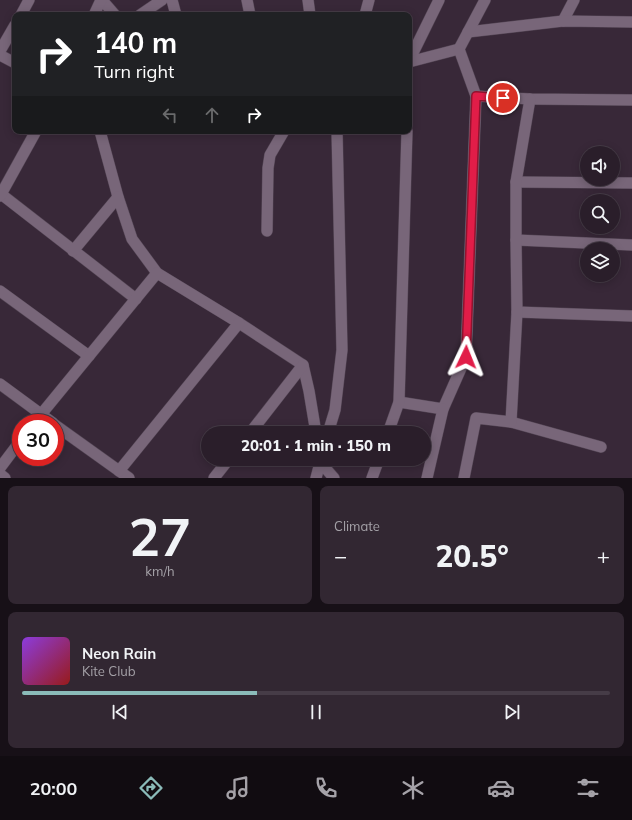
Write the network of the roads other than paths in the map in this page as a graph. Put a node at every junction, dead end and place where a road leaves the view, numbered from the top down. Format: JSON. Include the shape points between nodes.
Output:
{"nodes":[{"id":1,"x":29,"y":0,"type":"edge"},
{"id":2,"x":101,"y":0,"type":"edge"},
{"id":3,"x":162,"y":0,"type":"edge"},
{"id":4,"x":172,"y":0,"type":"edge"},
{"id":5,"x":247,"y":0,"type":"edge"},
{"id":6,"x":308,"y":0,"type":"edge"},
{"id":7,"x":369,"y":0,"type":"edge"},
{"id":8,"x":439,"y":0,"type":"edge"},
{"id":9,"x":484,"y":0,"type":"edge"},
{"id":10,"x":574,"y":0,"type":"edge"},
{"id":11,"x":22,"y":12,"type":"edge"},
{"id":12,"x":95,"y":12,"type":"edge"},
{"id":13,"x":112,"y":12,"type":"edge"},
{"id":14,"x":144,"y":12,"type":"edge"},
{"id":15,"x":175,"y":12,"type":"edge"},
{"id":16,"x":249,"y":12,"type":"edge"},
{"id":17,"x":310,"y":12,"type":"edge"},
{"id":18,"x":366,"y":12,"type":"edge"},
{"id":19,"x":563,"y":21,"type":"junction"},
{"id":20,"x":632,"y":22,"type":"edge"},
{"id":21,"x":12,"y":30,"type":"edge"},
{"id":22,"x":468,"y":32,"type":"junction"},
{"id":23,"x":459,"y":49,"type":"junction"},
{"id":24,"x":0,"y":51,"type":"edge"},
{"id":25,"x":0,"y":55,"type":"edge"},
{"id":26,"x":412,"y":55,"type":"edge"},
{"id":27,"x":412,"y":60,"type":"edge"},
{"id":28,"x":12,"y":61,"type":"edge"},
{"id":29,"x":476,"y":96,"type":"junction"},
{"id":30,"x":530,"y":99,"type":"junction"},
{"id":31,"x":632,"y":100,"type":"edge"},
{"id":32,"x":34,"y":134,"type":"edge"},
{"id":33,"x":101,"y":134,"type":"edge"},
{"id":34,"x":282,"y":134,"type":"edge"},
{"id":35,"x":337,"y":134,"type":"edge"},
{"id":36,"x":407,"y":134,"type":"edge"},
{"id":37,"x":516,"y":182,"type":"junction"},
{"id":38,"x":632,"y":184,"type":"edge"},
{"id":39,"x":0,"y":195,"type":"edge"},
{"id":40,"x":118,"y":197,"type":"junction"},
{"id":41,"x":267,"y":231,"type":"dead end"},
{"id":42,"x":516,"y":240,"type":"junction"},
{"id":43,"x":632,"y":245,"type":"edge"},
{"id":44,"x":73,"y":251,"type":"junction"},
{"id":45,"x":157,"y":273,"type":"junction"},
{"id":46,"x":0,"y":292,"type":"edge"},
{"id":47,"x":136,"y":299,"type":"junction"},
{"id":48,"x":517,"y":312,"type":"junction"},
{"id":49,"x":632,"y":316,"type":"edge"},
{"id":50,"x":239,"y":323,"type":"junction"},
{"id":51,"x":89,"y":356,"type":"junction"},
{"id":52,"x":303,"y":365,"type":"junction"},
{"id":53,"x":0,"y":384,"type":"edge"},
{"id":54,"x":398,"y":402,"type":"junction"},
{"id":55,"x":443,"y":409,"type":"junction"},
{"id":56,"x":33,"y":414,"type":"edge"},
{"id":57,"x":42,"y":414,"type":"edge"},
{"id":58,"x":511,"y":422,"type":"junction"},
{"id":59,"x":255,"y":426,"type":"edge"},
{"id":60,"x":315,"y":426,"type":"edge"},
{"id":61,"x":330,"y":426,"type":"edge"},
{"id":62,"x":390,"y":426,"type":"edge"},
{"id":63,"x":64,"y":431,"type":"edge"},
{"id":64,"x":601,"y":447,"type":"dead end"},
{"id":65,"x":12,"y":452,"type":"edge"},
{"id":66,"x":223,"y":466,"type":"edge"},
{"id":67,"x":319,"y":466,"type":"edge"},
{"id":68,"x":325,"y":466,"type":"edge"},
{"id":69,"x":376,"y":466,"type":"edge"},
{"id":70,"x":0,"y":468,"type":"edge"},
{"id":71,"x":119,"y":471,"type":"junction"},
{"id":72,"x":0,"y":474,"type":"edge"},
{"id":73,"x":5,"y":478,"type":"edge"},
{"id":74,"x":129,"y":478,"type":"edge"},
{"id":75,"x":214,"y":478,"type":"edge"},
{"id":76,"x":316,"y":478,"type":"edge"},
{"id":77,"x":334,"y":478,"type":"edge"},
{"id":78,"x":372,"y":478,"type":"edge"},
{"id":79,"x":428,"y":478,"type":"edge"},
{"id":80,"x":466,"y":478,"type":"edge"}],
"edges":[{"from":1,"to":11,"type":"street"},
{"from":2,"to":12,"type":"street"},
{"from":2,"to":13,"type":"street"},
{"from":3,"to":14,"type":"street"},
{"from":4,"to":15,"type":"street"},
{"from":5,"to":16,"type":"street"},
{"from":6,"to":17,"type":"street"},
{"from":7,"to":18,"type":"street"},
{"from":8,"to":26,"type":"street"},
{"from":9,"to":22,"type":"street"},
{"from":10,"to":19,"type":"street"},
{"from":19,"to":20,"type":"street"},
{"from":19,"to":22,"type":"street"},
{"from":21,"to":24,"type":"street"},
{"from":22,"to":23,"type":"street"},
{"from":23,"to":27,"type":"street"},
{"from":23,"to":29,"type":"street"},
{"from":25,"to":28,"type":"street"},
{"from":29,"to":30,"type":"street"},
{"from":29,"to":55,"type":"street","via":[[466,357]]},
{"from":30,"to":31,"type":"street"},
{"from":30,"to":37,"type":"street"},
{"from":32,"to":39,"type":"street"},
{"from":33,"to":40,"type":"street"},
{"from":34,"to":41,"type":"street","via":[[270,155]]},
{"from":35,"to":61,"type":"street","via":[[342,350],[335,410]]},
{"from":36,"to":54,"type":"street"},
{"from":37,"to":38,"type":"street"},
{"from":37,"to":42,"type":"street"},
{"from":39,"to":44,"type":"street"},
{"from":40,"to":44,"type":"street"},
{"from":40,"to":45,"type":"street","via":[[132,239]]},
{"from":42,"to":43,"type":"street"},
{"from":42,"to":48,"type":"street"},
{"from":44,"to":47,"type":"street"},
{"from":45,"to":47,"type":"street"},
{"from":45,"to":50,"type":"street"},
{"from":46,"to":51,"type":"street"},
{"from":47,"to":51,"type":"street"},
{"from":48,"to":49,"type":"street"},
{"from":48,"to":58,"type":"street"},
{"from":50,"to":52,"type":"street"},
{"from":50,"to":71,"type":"street"},
{"from":51,"to":57,"type":"street"},
{"from":52,"to":59,"type":"street"},
{"from":52,"to":60,"type":"street"},
{"from":53,"to":56,"type":"street"},
{"from":54,"to":55,"type":"street"},
{"from":54,"to":62,"type":"street"},
{"from":55,"to":79,"type":"street"},
{"from":58,"to":64,"type":"street"},
{"from":58,"to":80,"type":"street","via":[[476,418]]},
{"from":63,"to":71,"type":"street"},
{"from":65,"to":70,"type":"street"},
{"from":66,"to":75,"type":"street"},
{"from":67,"to":76,"type":"street"},
{"from":68,"to":77,"type":"street"},
{"from":69,"to":78,"type":"street"},
{"from":71,"to":74,"type":"street"},
{"from":72,"to":73,"type":"street"}]}
